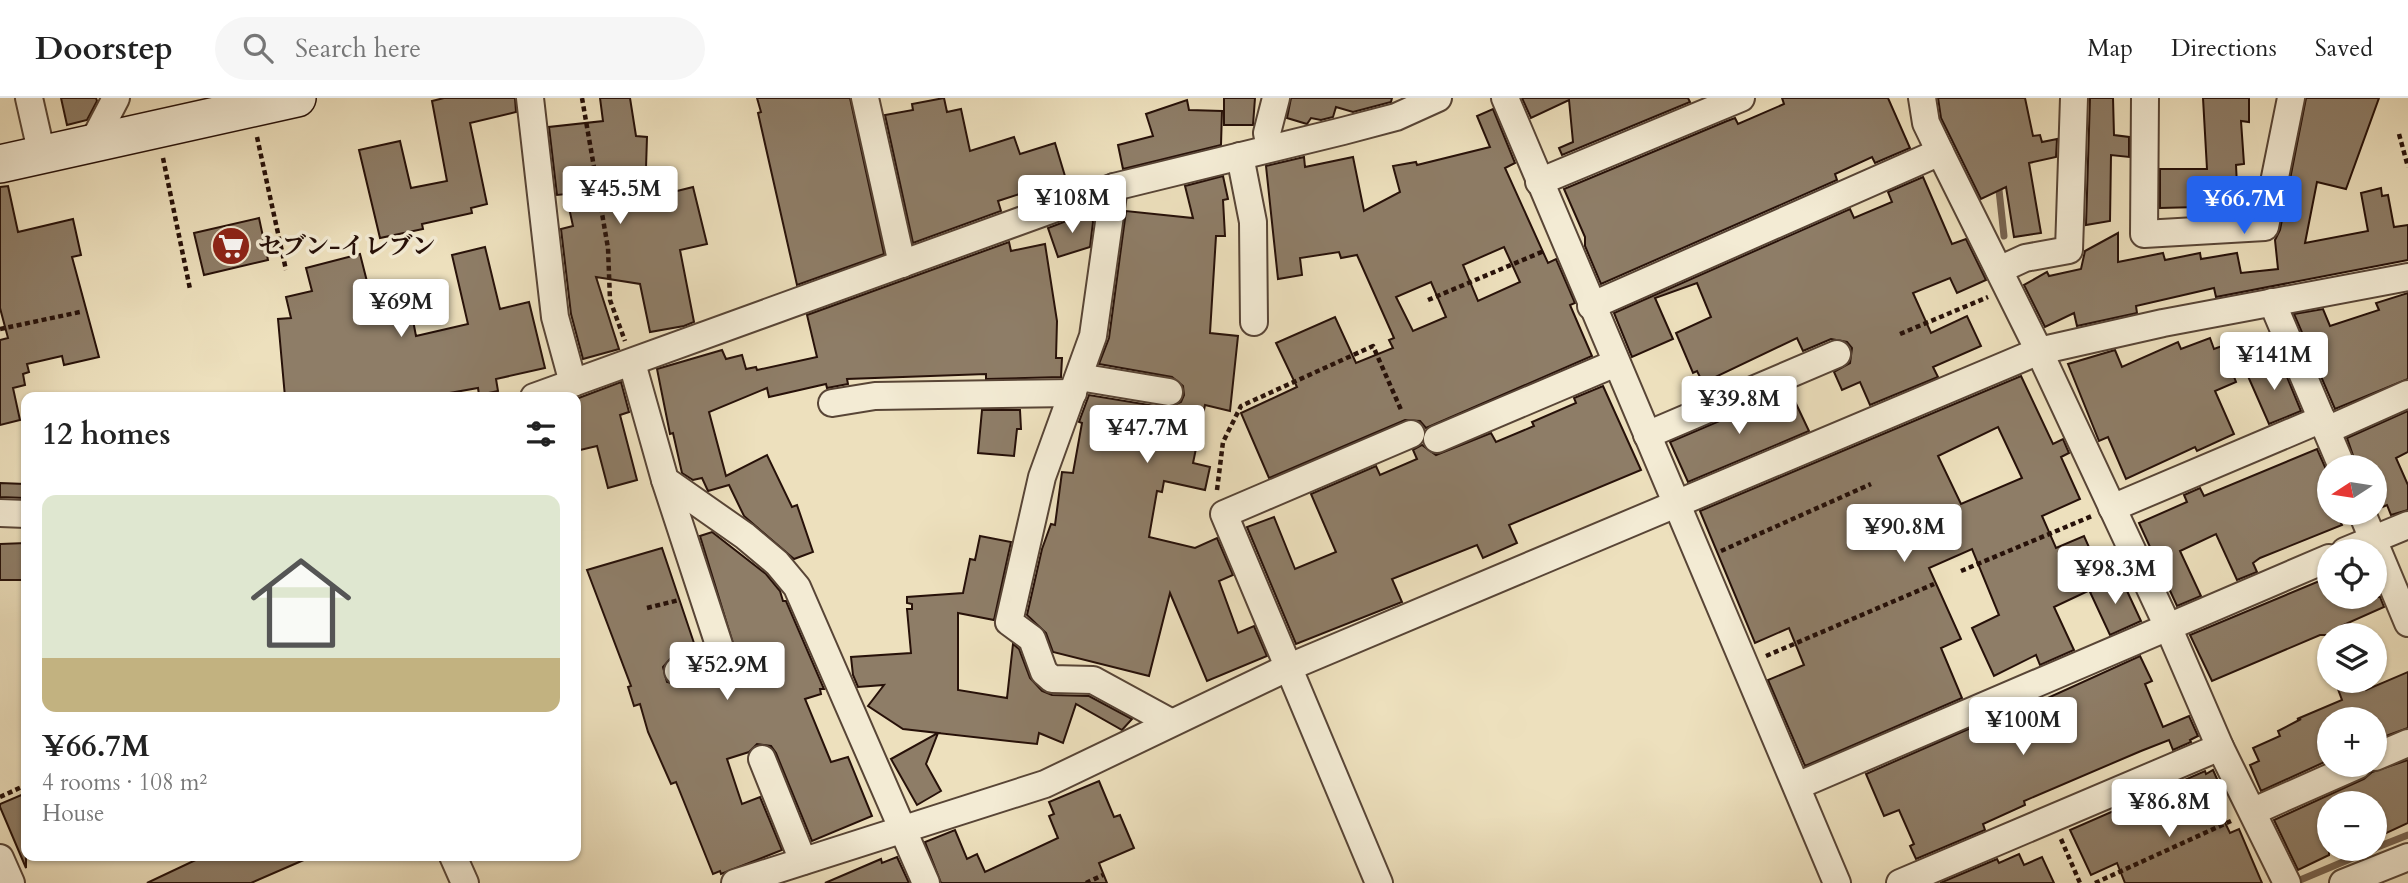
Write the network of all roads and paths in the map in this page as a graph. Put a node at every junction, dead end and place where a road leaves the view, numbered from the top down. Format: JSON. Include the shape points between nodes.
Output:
{"nodes":[{"id":1,"x":29,"y":98,"type":"edge"},
{"id":2,"x":116,"y":98,"type":"edge"},
{"id":3,"x":297,"y":98,"type":"edge"},
{"id":4,"x":530,"y":98,"type":"edge"},
{"id":5,"x":582,"y":98,"type":"edge"},
{"id":6,"x":865,"y":98,"type":"edge"},
{"id":7,"x":1276,"y":98,"type":"edge"},
{"id":8,"x":1438,"y":98,"type":"edge"},
{"id":9,"x":1505,"y":98,"type":"edge"},
{"id":10,"x":1741,"y":98,"type":"edge"},
{"id":11,"x":1922,"y":98,"type":"edge"},
{"id":12,"x":2074,"y":98,"type":"edge"},
{"id":13,"x":2145,"y":98,"type":"edge"},
{"id":14,"x":2291,"y":98,"type":"edge"},
{"id":15,"x":250,"y":109,"type":"junction"},
{"id":16,"x":157,"y":129,"type":"junction"},
{"id":17,"x":2399,"y":134,"type":"dead end"},
{"id":18,"x":92,"y":144,"type":"junction"},
{"id":19,"x":1270,"y":148,"type":"junction"},
{"id":20,"x":1940,"y":152,"type":"junction"},
{"id":21,"x":42,"y":155,"type":"junction"},
{"id":22,"x":1240,"y":156,"type":"junction"},
{"id":23,"x":0,"y":164,"type":"edge"},
{"id":24,"x":2408,"y":167,"type":"edge"},
{"id":25,"x":1539,"y":182,"type":"junction"},
{"id":26,"x":1114,"y":187,"type":"junction"},
{"id":27,"x":1564,"y":242,"type":"junction"},
{"id":28,"x":902,"y":264,"type":"junction"},
{"id":29,"x":286,"y":270,"type":"dead end"},
{"id":30,"x":2408,"y":277,"type":"edge"},
{"id":31,"x":2003,"y":280,"type":"junction"},
{"id":32,"x":190,"y":289,"type":"dead end"},
{"id":33,"x":1428,"y":300,"type":"dead end"},
{"id":34,"x":2273,"y":302,"type":"junction"},
{"id":35,"x":1591,"y":306,"type":"junction"},
{"id":36,"x":80,"y":312,"type":"dead end"},
{"id":37,"x":1254,"y":322,"type":"dead end"},
{"id":38,"x":0,"y":329,"type":"edge"},
{"id":39,"x":1900,"y":334,"type":"dead end"},
{"id":40,"x":2039,"y":351,"type":"junction"},
{"id":41,"x":1838,"y":354,"type":"dead end"},
{"id":42,"x":632,"y":363,"type":"junction"},
{"id":43,"x":1616,"y":363,"type":"junction"},
{"id":44,"x":573,"y":383,"type":"junction"},
{"id":45,"x":1076,"y":385,"type":"junction"},
{"id":46,"x":548,"y":392,"type":"edge"},
{"id":47,"x":1169,"y":392,"type":"dead end"},
{"id":48,"x":2408,"y":394,"type":"edge"},
{"id":49,"x":832,"y":403,"type":"dead end"},
{"id":50,"x":2324,"y":424,"type":"junction"},
{"id":51,"x":1647,"y":435,"type":"junction"},
{"id":52,"x":1424,"y":436,"type":"junction"},
{"id":53,"x":2337,"y":455,"type":"edge"},
{"id":54,"x":665,"y":480,"type":"junction"},
{"id":55,"x":1871,"y":484,"type":"dead end"},
{"id":56,"x":1677,"y":504,"type":"junction"},
{"id":57,"x":2112,"y":508,"type":"junction"},
{"id":58,"x":0,"y":513,"type":"edge"},
{"id":59,"x":21,"y":514,"type":"edge"},
{"id":60,"x":1224,"y":514,"type":"junction"},
{"id":61,"x":2367,"y":525,"type":"edge"},
{"id":62,"x":2408,"y":525,"type":"edge"},
{"id":63,"x":2373,"y":539,"type":"joint"},
{"id":64,"x":1701,"y":559,"type":"junction"},
{"id":65,"x":2317,"y":563,"type":"edge"},
{"id":66,"x":1961,"y":571,"type":"dead end"},
{"id":67,"x":2387,"y":573,"type":"edge"},
{"id":68,"x":1934,"y":584,"type":"dead end"},
{"id":69,"x":703,"y":594,"type":"junction"},
{"id":70,"x":647,"y":608,"type":"dead end"},
{"id":71,"x":2408,"y":623,"type":"edge"},
{"id":72,"x":2169,"y":629,"type":"junction"},
{"id":73,"x":1746,"y":665,"type":"junction"},
{"id":74,"x":1287,"y":668,"type":"junction"},
{"id":75,"x":677,"y":671,"type":"dead end"},
{"id":76,"x":1170,"y":722,"type":"junction"},
{"id":77,"x":2408,"y":743,"type":"edge"},
{"id":78,"x":2220,"y":747,"type":"junction"},
{"id":79,"x":2387,"y":752,"type":"edge"},
{"id":80,"x":762,"y":759,"type":"dead end"},
{"id":81,"x":2331,"y":777,"type":"edge"},
{"id":82,"x":1797,"y":786,"type":"junction"},
{"id":83,"x":21,"y":787,"type":"edge"},
{"id":84,"x":0,"y":797,"type":"edge"},
{"id":85,"x":2254,"y":811,"type":"junction"},
{"id":86,"x":2052,"y":818,"type":"junction"},
{"id":87,"x":904,"y":829,"type":"junction"},
{"id":88,"x":2408,"y":857,"type":"edge"},
{"id":89,"x":0,"y":858,"type":"edge"},
{"id":90,"x":455,"y":861,"type":"edge"},
{"id":91,"x":803,"y":861,"type":"junction"},
{"id":92,"x":2283,"y":874,"type":"edge"},
{"id":93,"x":1103,"y":875,"type":"dead end"},
{"id":94,"x":2352,"y":881,"type":"edge"},
{"id":95,"x":11,"y":883,"type":"edge"},
{"id":96,"x":465,"y":883,"type":"edge"},
{"id":97,"x":735,"y":883,"type":"edge"},
{"id":98,"x":926,"y":883,"type":"edge"},
{"id":99,"x":1086,"y":883,"type":"edge"},
{"id":100,"x":1379,"y":883,"type":"edge"},
{"id":101,"x":1837,"y":883,"type":"edge"},
{"id":102,"x":1900,"y":883,"type":"edge"},
{"id":103,"x":2080,"y":883,"type":"edge"},
{"id":104,"x":2095,"y":883,"type":"edge"}],
"edges":[{"from":1,"to":21,"type":"street"},
{"from":2,"to":18,"type":"street"},
{"from":3,"to":15,"type":"street"},
{"from":4,"to":44,"type":"street","via":[[555,317]]},
{"from":5,"to":42,"type":"path","via":[[608,248],[610,300]]},
{"from":6,"to":28,"type":"street"},
{"from":7,"to":19,"type":"street","via":[[1267,133]]},
{"from":8,"to":19,"type":"street","via":[[1395,117]]},
{"from":9,"to":25,"type":"street"},
{"from":10,"to":25,"type":"street"},
{"from":11,"to":20,"type":"street","via":[[1926,123]]},
{"from":12,"to":31,"type":"street","via":[[2070,250],[2025,258]]},
{"from":13,"to":14,"type":"street","via":[[2144,234],[2265,227]]},
{"from":15,"to":16,"type":"street"},
{"from":15,"to":29,"type":"path"},
{"from":16,"to":18,"type":"street"},
{"from":16,"to":32,"type":"path"},
{"from":17,"to":24,"type":"path"},
{"from":18,"to":21,"type":"street"},
{"from":19,"to":22,"type":"street"},
{"from":20,"to":31,"type":"street"},
{"from":20,"to":35,"type":"street"},
{"from":21,"to":23,"type":"street"},
{"from":22,"to":26,"type":"street"},
{"from":22,"to":37,"type":"street","via":[[1253,222]]},
{"from":25,"to":27,"type":"street"},
{"from":26,"to":28,"type":"street"},
{"from":26,"to":45,"type":"street","via":[[1093,336]]},
{"from":27,"to":33,"type":"path"},
{"from":27,"to":35,"type":"street"},
{"from":28,"to":42,"type":"street"},
{"from":30,"to":34,"type":"street"},
{"from":31,"to":39,"type":"path"},
{"from":31,"to":40,"type":"street"},
{"from":34,"to":40,"type":"street"},
{"from":34,"to":50,"type":"street"},
{"from":35,"to":43,"type":"street"},
{"from":36,"to":38,"type":"path"},
{"from":40,"to":56,"type":"street"},
{"from":40,"to":57,"type":"street"},
{"from":41,"to":51,"type":"street"},
{"from":42,"to":44,"type":"street"},
{"from":42,"to":54,"type":"street"},
{"from":43,"to":51,"type":"street"},
{"from":43,"to":52,"type":"street"},
{"from":44,"to":46,"type":"street"},
{"from":45,"to":47,"type":"street"},
{"from":45,"to":49,"type":"street","via":[[876,396]]},
{"from":45,"to":76,"type":"street","via":[[1042,477],[1009,622],[1032,639],[1044,672],[1052,679],[1093,680]]},
{"from":48,"to":50,"type":"street"},
{"from":50,"to":53,"type":"street"},
{"from":50,"to":57,"type":"street"},
{"from":51,"to":56,"type":"street"},
{"from":52,"to":60,"type":"street"},
{"from":52,"to":60,"type":"path","via":[[1373,346],[1241,406],[1223,442],[1217,490]]},
{"from":54,"to":69,"type":"street"},
{"from":54,"to":87,"type":"street","via":[[745,536],[797,587]]},
{"from":55,"to":64,"type":"path"},
{"from":56,"to":64,"type":"street"},
{"from":56,"to":74,"type":"street"},
{"from":57,"to":66,"type":"path"},
{"from":57,"to":72,"type":"street"},
{"from":58,"to":59,"type":"street"},
{"from":60,"to":74,"type":"street"},
{"from":61,"to":63,"type":"street"},
{"from":62,"to":63,"type":"street"},
{"from":64,"to":73,"type":"street"},
{"from":65,"to":72,"type":"street"},
{"from":67,"to":71,"type":"street"},
{"from":68,"to":73,"type":"path"},
{"from":69,"to":70,"type":"path"},
{"from":69,"to":75,"type":"street","via":[[723,657]]},
{"from":72,"to":78,"type":"street"},
{"from":72,"to":82,"type":"street"},
{"from":73,"to":82,"type":"street"},
{"from":74,"to":76,"type":"street"},
{"from":74,"to":100,"type":"street"},
{"from":76,"to":87,"type":"street","via":[[1045,783]]},
{"from":77,"to":79,"type":"street"},
{"from":78,"to":85,"type":"street"},
{"from":78,"to":86,"type":"street"},
{"from":80,"to":91,"type":"street"},
{"from":81,"to":85,"type":"street"},
{"from":82,"to":101,"type":"street"},
{"from":83,"to":84,"type":"path"},
{"from":85,"to":92,"type":"street"},
{"from":85,"to":104,"type":"path"},
{"from":86,"to":102,"type":"street"},
{"from":86,"to":103,"type":"path"},
{"from":87,"to":91,"type":"street"},
{"from":87,"to":98,"type":"street"},
{"from":88,"to":94,"type":"street"},
{"from":89,"to":95,"type":"street"},
{"from":90,"to":96,"type":"street"},
{"from":91,"to":97,"type":"street"},
{"from":93,"to":99,"type":"path"}]}
